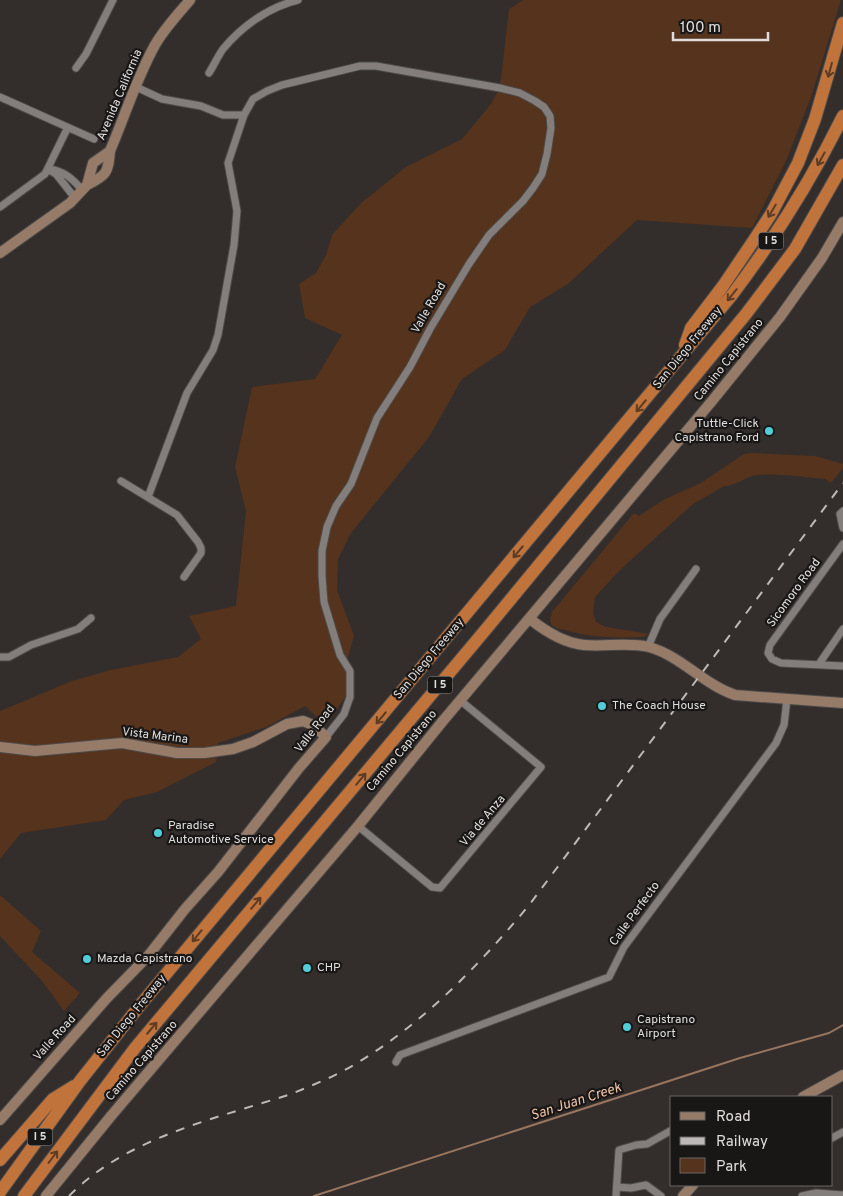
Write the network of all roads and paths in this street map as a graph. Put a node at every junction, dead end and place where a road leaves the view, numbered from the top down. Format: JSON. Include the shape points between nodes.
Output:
{"nodes":[{"id":1,"x":114,"y":0,"type":"edge"},
{"id":2,"x":190,"y":0,"type":"edge"},
{"id":3,"x":298,"y":0,"type":"edge"},
{"id":4,"x":843,"y":23,"type":"edge"},
{"id":5,"x":76,"y":68,"type":"dead end"},
{"id":6,"x":209,"y":72,"type":"dead end"},
{"id":7,"x":136,"y":87,"type":"junction"},
{"id":8,"x":0,"y":97,"type":"edge"},
{"id":9,"x":244,"y":115,"type":"junction"},
{"id":10,"x":843,"y":116,"type":"edge"},
{"id":11,"x":67,"y":129,"type":"junction"},
{"id":12,"x":94,"y":140,"type":"dead end"},
{"id":13,"x":110,"y":151,"type":"junction"},
{"id":14,"x":843,"y":165,"type":"edge"},
{"id":15,"x":49,"y":169,"type":"junction"},
{"id":16,"x":82,"y":191,"type":"junction"},
{"id":17,"x":0,"y":207,"type":"edge"},
{"id":18,"x":843,"y":222,"type":"edge"},
{"id":19,"x":0,"y":253,"type":"edge"},
{"id":20,"x":682,"y":354,"type":"junction"},
{"id":21,"x":121,"y":481,"type":"dead end"},
{"id":22,"x":148,"y":497,"type":"junction"},
{"id":23,"x":843,"y":511,"type":"edge"},
{"id":24,"x":843,"y":528,"type":"edge"},
{"id":25,"x":843,"y":544,"type":"edge"},
{"id":26,"x":696,"y":569,"type":"dead end"},
{"id":27,"x":184,"y":577,"type":"dead end"},
{"id":28,"x":91,"y":618,"type":"dead end"},
{"id":29,"x":530,"y":619,"type":"junction"},
{"id":30,"x":843,"y":629,"type":"edge"},
{"id":31,"x":648,"y":647,"type":"junction"},
{"id":32,"x":0,"y":657,"type":"edge"},
{"id":33,"x":819,"y":664,"type":"junction"},
{"id":34,"x":843,"y":666,"type":"edge"},
{"id":35,"x":787,"y":699,"type":"junction"},
{"id":36,"x":461,"y":701,"type":"junction"},
{"id":37,"x":843,"y":703,"type":"edge"},
{"id":38,"x":326,"y":737,"type":"junction"},
{"id":39,"x":0,"y":747,"type":"edge"},
{"id":40,"x":358,"y":826,"type":"junction"},
{"id":41,"x":396,"y":1062,"type":"dead end"},
{"id":42,"x":843,"y":1075,"type":"edge"},
{"id":43,"x":80,"y":1081,"type":"junction"},
{"id":44,"x":805,"y":1096,"type":"edge"},
{"id":45,"x":0,"y":1120,"type":"edge"},
{"id":46,"x":670,"y":1131,"type":"edge"},
{"id":47,"x":0,"y":1160,"type":"edge"},
{"id":48,"x":692,"y":1186,"type":"edge"},
{"id":49,"x":617,"y":1187,"type":"junction"},
{"id":50,"x":0,"y":1192,"type":"edge"},
{"id":51,"x":843,"y":1195,"type":"edge"},
{"id":52,"x":24,"y":1196,"type":"edge"},
{"id":53,"x":46,"y":1196,"type":"edge"},
{"id":54,"x":616,"y":1196,"type":"edge"},
{"id":55,"x":661,"y":1196,"type":"edge"},
{"id":56,"x":684,"y":1196,"type":"edge"},
{"id":57,"x":802,"y":1196,"type":"edge"}],
"edges":[{"from":1,"to":5,"type":"street"},
{"from":2,"to":7,"type":"street","name":"Avenida California","via":[[156,44]]},
{"from":3,"to":6,"type":"street","via":[[252,21],[223,49]]},
{"from":4,"to":20,"type":"highway","one_way":true,"via":[[815,119],[798,163],[767,220],[691,328]]},
{"from":7,"to":9,"type":"street","via":[[162,99],[177,100],[223,114]]},
{"from":7,"to":13,"type":"street","name":"Avenida California"},
{"from":8,"to":11,"type":"street"},
{"from":9,"to":22,"type":"street","name":"Valle Road","via":[[228,163],[237,211],[218,335],[213,350],[187,393]]},
{"from":9,"to":38,"type":"street","name":"Valle Road","via":[[253,99],[274,88],[368,66],[520,93],[544,107],[550,116],[550,137],[542,174],[528,194],[489,235],[469,264],[410,368],[377,418],[351,484],[327,527],[322,551],[324,602],[340,655],[350,671],[350,697],[344,714]]},
{"from":10,"to":20,"type":"highway","name":"San Diego Freeway","number":"I 5","one_way":true,"via":[[810,180],[776,234],[732,295]]},
{"from":11,"to":12,"type":"street"},
{"from":11,"to":15,"type":"street"},
{"from":13,"to":16,"type":"street","name":"Avenida California","via":[[93,163]]},
{"from":13,"to":16,"type":"street","name":"Avenida California","via":[[107,172]]},
{"from":52,"to":14,"type":"highway","name":"San Diego Freeway","number":"I 5","one_way":true,"via":[[135,1048],[746,314],[795,249]]},
{"from":15,"to":16,"type":"street","via":[[64,173]]},
{"from":15,"to":17,"type":"street"},
{"from":16,"to":19,"type":"street","name":"Avenida California"},
{"from":18,"to":29,"type":"street","name":"Camino Capistrano","via":[[780,317]]},
{"from":20,"to":43,"type":"highway","name":"San Diego Freeway","number":"I 5","one_way":true,"via":[[204,927]]},
{"from":21,"to":22,"type":"street"},
{"from":22,"to":27,"type":"street","via":[[177,515],[201,548],[197,560]]},
{"from":23,"to":24,"type":"street","via":[[840,514]]},
{"from":25,"to":33,"type":"street","name":"Sicomoro Road","via":[[770,645],[768,653],[772,659],[782,663]]},
{"from":26,"to":31,"type":"street","via":[[660,620]]},
{"from":28,"to":32,"type":"street","via":[[78,629],[31,645],[9,657]]},
{"from":29,"to":31,"type":"street","via":[[554,635],[583,645]]},
{"from":29,"to":36,"type":"street","name":"Camino Capistrano"},
{"from":30,"to":33,"type":"street"},
{"from":31,"to":35,"type":"street","via":[[674,658],[722,691],[741,696]]},
{"from":33,"to":34,"type":"street"},
{"from":35,"to":37,"type":"street"},
{"from":35,"to":41,"type":"street","name":"Calle Perfecto","via":[[784,725],[776,743],[624,947],[609,977],[400,1055]]},
{"from":36,"to":40,"type":"street","name":"Camino Capistrano"},
{"from":36,"to":40,"type":"street","name":"Via de Anza","via":[[541,768],[500,819],[440,888],[432,887]]},
{"from":38,"to":39,"type":"street","name":"Vista Marina","via":[[303,721],[287,724],[252,742],[204,753],[177,753],[122,743],[35,751]]},
{"from":38,"to":45,"type":"street","name":"Valle Road","via":[[148,956]]},
{"from":40,"to":53,"type":"street","name":"Camino Capistrano"},
{"from":42,"to":44,"type":"street"},
{"from":43,"to":47,"type":"highway","via":[[53,1099]]},
{"from":43,"to":50,"type":"highway","name":"San Diego Freeway","number":"I 5"},
{"from":46,"to":49,"type":"street","via":[[647,1144],[619,1150]]},
{"from":48,"to":56,"type":"street"},
{"from":49,"to":54,"type":"street"},
{"from":49,"to":55,"type":"street","via":[[646,1185]]},
{"from":51,"to":57,"type":"street","via":[[816,1193]]}]}
